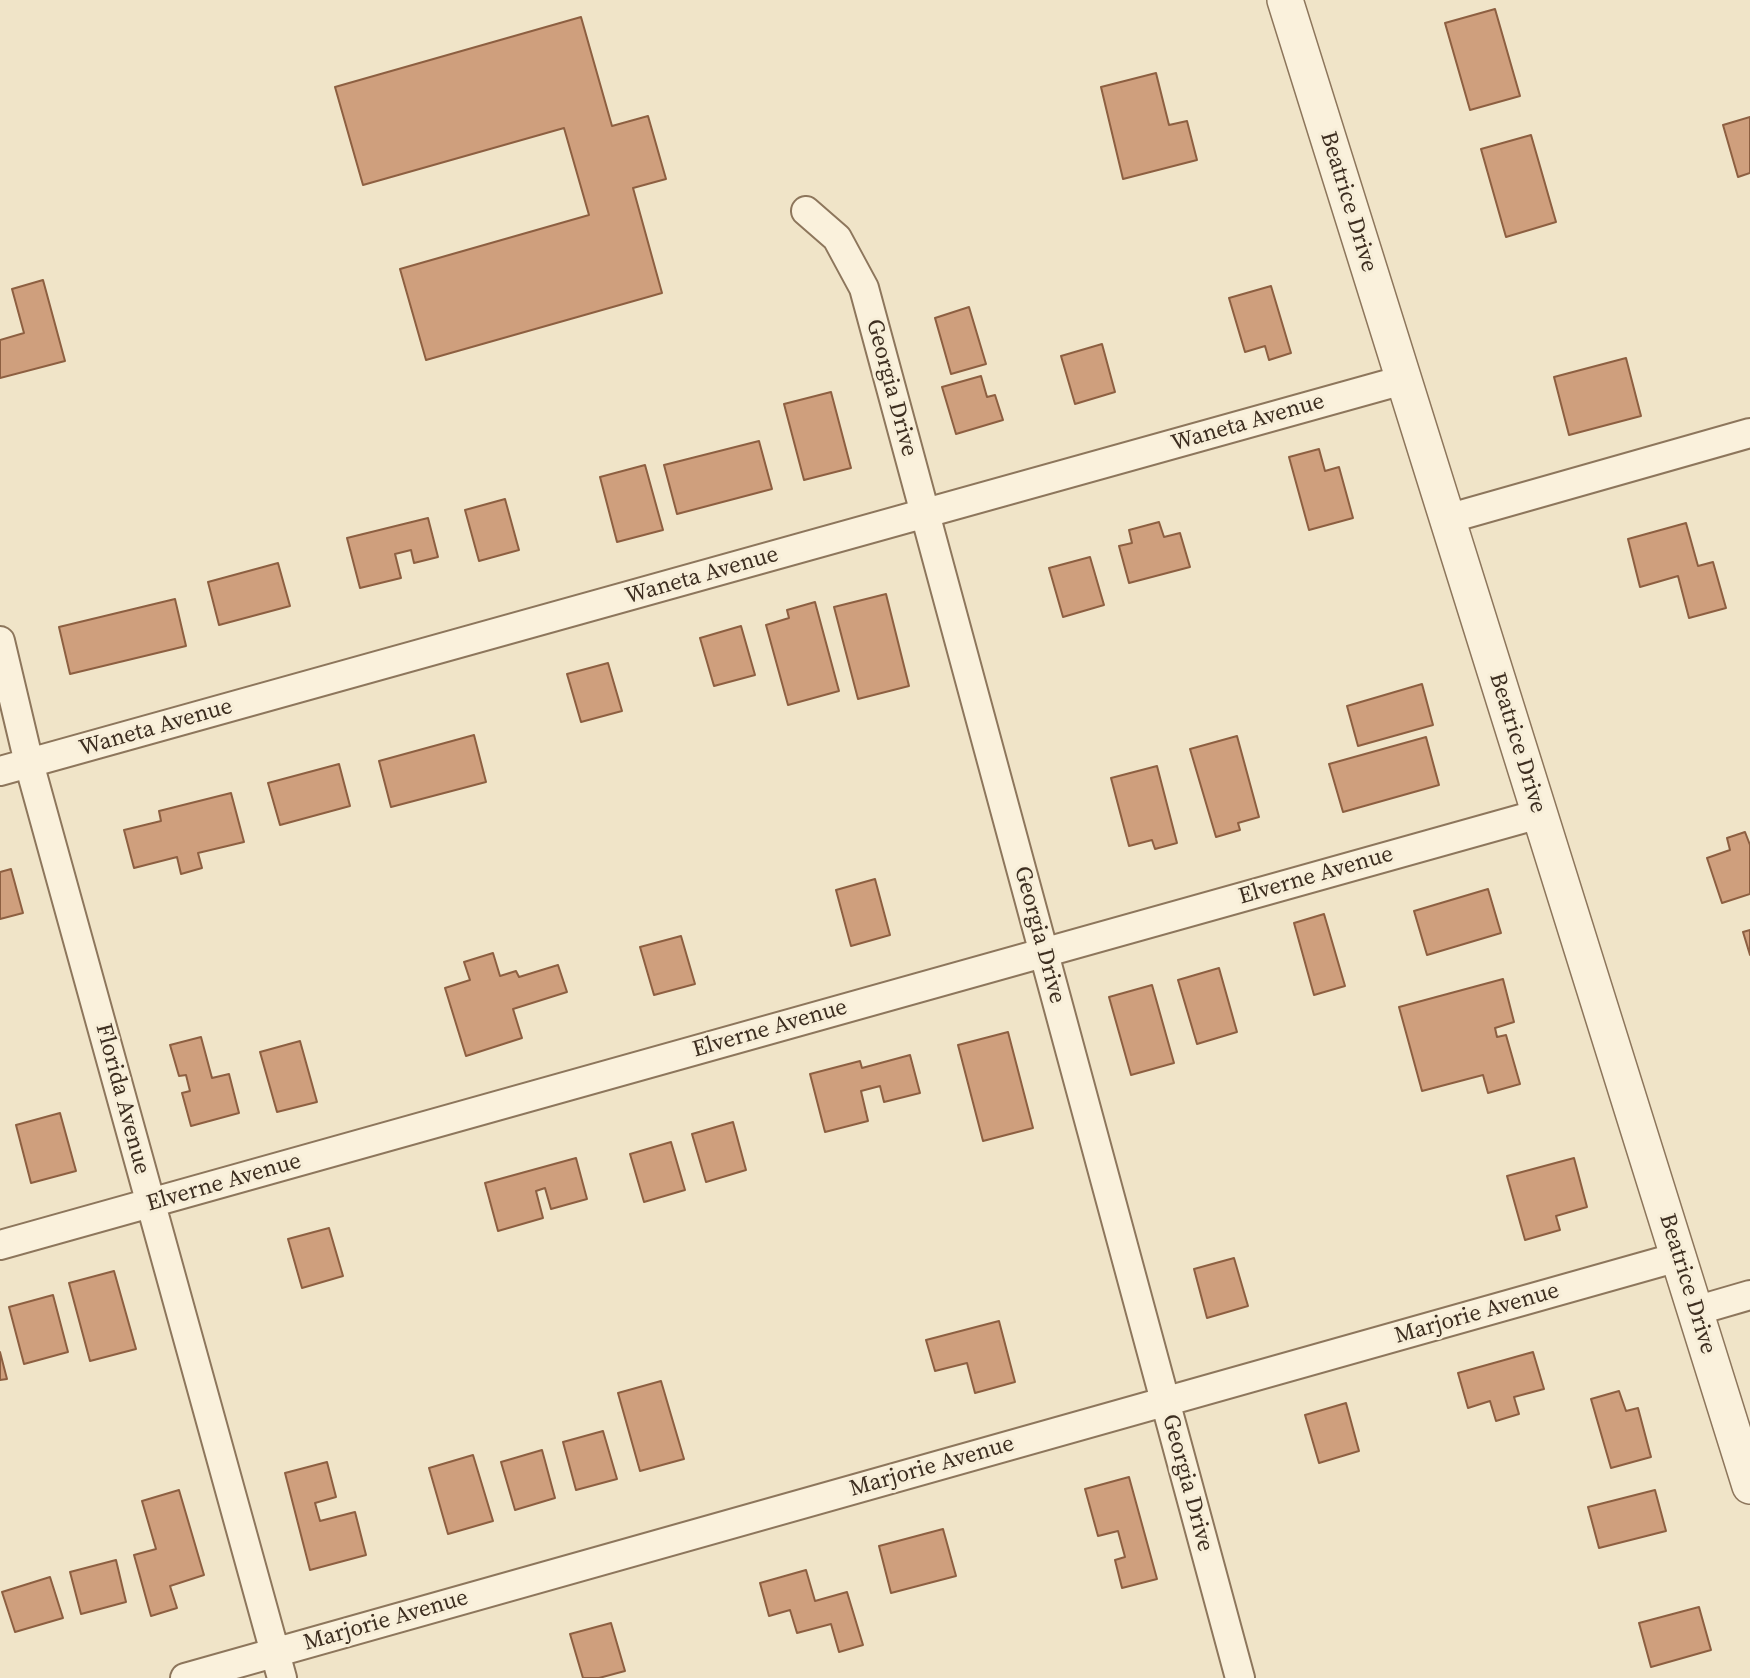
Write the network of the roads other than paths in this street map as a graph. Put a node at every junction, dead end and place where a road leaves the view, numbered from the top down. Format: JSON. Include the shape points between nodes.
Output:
{"nodes":[{"id":1,"x":1284,"y":0,"type":"edge"},
{"id":2,"x":806,"y":211,"type":"dead end"},
{"id":3,"x":1403,"y":380,"type":"junction"},
{"id":4,"x":1750,"y":433,"type":"edge"},
{"id":5,"x":925,"y":513,"type":"junction"},
{"id":6,"x":1447,"y":519,"type":"junction"},
{"id":7,"x":0,"y":641,"type":"edge"},
{"id":8,"x":29,"y":763,"type":"junction"},
{"id":9,"x":0,"y":771,"type":"edge"},
{"id":10,"x":1539,"y":814,"type":"junction"},
{"id":11,"x":1044,"y":953,"type":"junction"},
{"id":12,"x":150,"y":1203,"type":"junction"},
{"id":13,"x":0,"y":1245,"type":"edge"},
{"id":14,"x":1678,"y":1257,"type":"junction"},
{"id":15,"x":1750,"y":1295,"type":"edge"},
{"id":16,"x":1695,"y":1311,"type":"junction"},
{"id":17,"x":1165,"y":1402,"type":"junction"},
{"id":18,"x":1750,"y":1486,"type":"edge"},
{"id":19,"x":278,"y":1665,"type":"edge"},
{"id":20,"x":185,"y":1678,"type":"edge"},
{"id":21,"x":1240,"y":1678,"type":"edge"}],
"edges":[{"from":1,"to":3,"type":"street","name":"Beatrice Drive"},
{"from":2,"to":5,"type":"street","name":"Georgia Drive","via":[[837,238],[864,288]]},
{"from":3,"to":5,"type":"street","name":"Waneta Avenue"},
{"from":3,"to":6,"type":"street","name":"Beatrice Drive"},
{"from":4,"to":6,"type":"street"},
{"from":5,"to":8,"type":"street","name":"Waneta Avenue"},
{"from":5,"to":11,"type":"street","name":"Georgia Drive"},
{"from":6,"to":10,"type":"street","name":"Beatrice Drive"},
{"from":7,"to":8,"type":"street","name":"Florida Avenue"},
{"from":8,"to":9,"type":"street","name":"Waneta Avenue"},
{"from":8,"to":12,"type":"street","name":"Florida Avenue"},
{"from":10,"to":11,"type":"street","name":"Elverne Avenue"},
{"from":10,"to":14,"type":"street","name":"Beatrice Drive"},
{"from":11,"to":12,"type":"street","name":"Elverne Avenue"},
{"from":11,"to":17,"type":"street","name":"Georgia Drive"},
{"from":12,"to":13,"type":"street","name":"Elverne Avenue"},
{"from":12,"to":19,"type":"street","name":"Florida Avenue"},
{"from":14,"to":16,"type":"street","name":"Beatrice Drive"},
{"from":14,"to":17,"type":"street","name":"Marjorie Avenue"},
{"from":15,"to":16,"type":"street"},
{"from":16,"to":18,"type":"street","name":"Beatrice Drive"},
{"from":17,"to":19,"type":"street","name":"Marjorie Avenue"},
{"from":17,"to":21,"type":"street","name":"Georgia Drive"},
{"from":19,"to":20,"type":"street","name":"Marjorie Avenue"}]}
